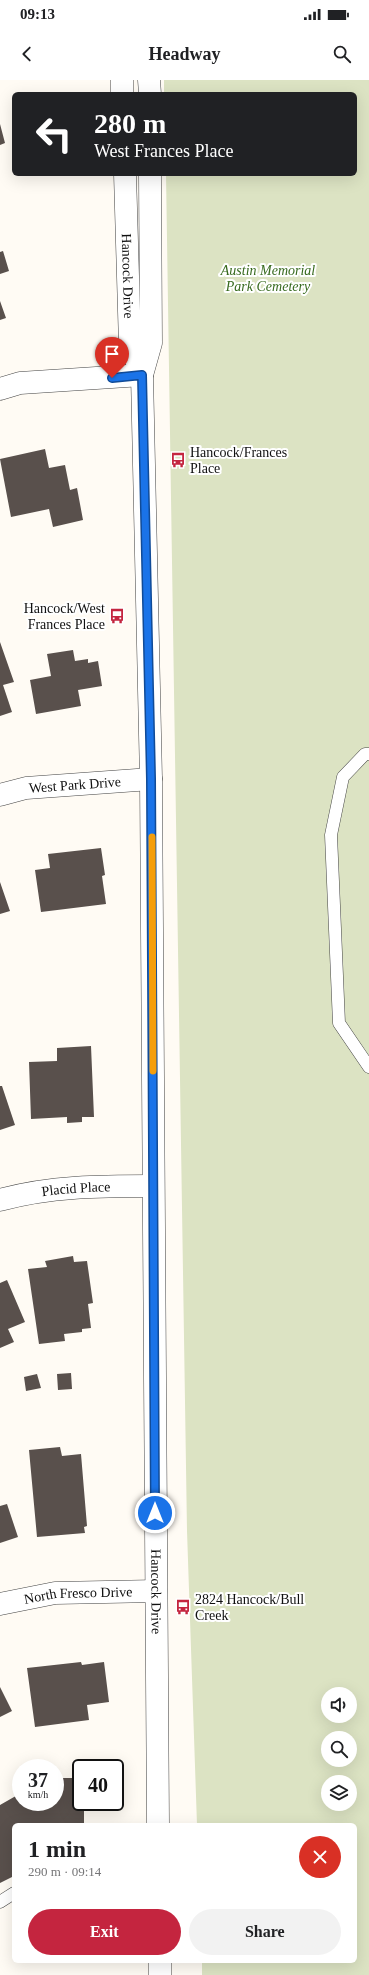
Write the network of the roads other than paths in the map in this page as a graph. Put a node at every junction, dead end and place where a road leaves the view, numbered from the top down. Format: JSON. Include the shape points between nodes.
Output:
{"nodes":[{"id":1,"x":125,"y":176,"type":"edge"},
{"id":2,"x":150,"y":176,"type":"edge"},
{"id":3,"x":142,"y":375,"type":"junction"},
{"id":4,"x":0,"y":389,"type":"edge"},
{"id":5,"x":369,"y":754,"type":"edge"},
{"id":6,"x":151,"y":779,"type":"junction"},
{"id":7,"x":0,"y":795,"type":"edge"},
{"id":8,"x":369,"y":1067,"type":"edge"},
{"id":9,"x":153,"y":1186,"type":"junction"},
{"id":10,"x":0,"y":1200,"type":"edge"},
{"id":11,"x":156,"y":1591,"type":"junction"},
{"id":12,"x":0,"y":1604,"type":"edge"},
{"id":13,"x":158,"y":1823,"type":"edge"},
{"id":14,"x":12,"y":1895,"type":"edge"},
{"id":15,"x":0,"y":1902,"type":"edge"},
{"id":16,"x":160,"y":1963,"type":"edge"},
{"id":17,"x":160,"y":1975,"type":"edge"}],
"edges":[{"from":1,"to":3,"type":"street","name":"Hancock Drive","via":[[130,345]]},
{"from":2,"to":3,"type":"street","name":"Hancock Drive","via":[[151,343]]},
{"from":3,"to":4,"type":"street","via":[[20,384]]},
{"from":3,"to":6,"type":"street","name":"Hancock Drive"},
{"from":5,"to":8,"type":"lane","via":[[365,754],[343,777],[331,835],[339,1023]]},
{"from":6,"to":7,"type":"street","name":"West Park Drive","via":[[26,788]]},
{"from":6,"to":9,"type":"street","name":"Hancock Drive"},
{"from":9,"to":10,"type":"street","name":"Placid Place","via":[[87,1186],[24,1193]]},
{"from":9,"to":11,"type":"street","name":"Hancock Drive"},
{"from":11,"to":12,"type":"street","name":"North Fresco Drive","via":[[55,1593]]},
{"from":11,"to":13,"type":"street","name":"Hancock Drive"},
{"from":14,"to":15,"type":"lane"},
{"from":16,"to":17,"type":"street"}]}
